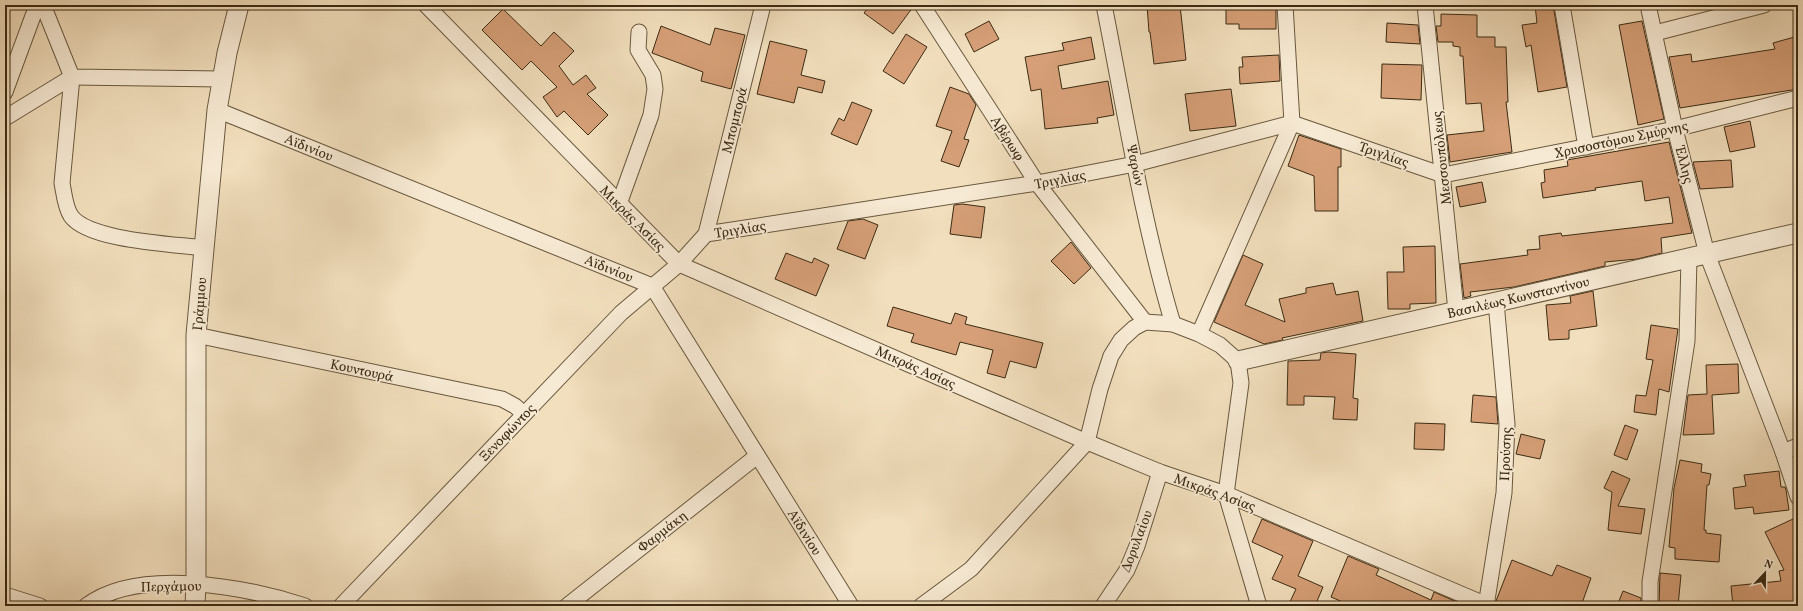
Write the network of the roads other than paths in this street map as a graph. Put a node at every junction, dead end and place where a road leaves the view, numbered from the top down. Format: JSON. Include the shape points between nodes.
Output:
{"nodes":[{"id":1,"x":37,"y":5,"type":"edge"},
{"id":2,"x":43,"y":5,"type":"edge"},
{"id":3,"x":239,"y":5,"type":"edge"},
{"id":4,"x":426,"y":5,"type":"edge"},
{"id":5,"x":763,"y":5,"type":"edge"},
{"id":6,"x":922,"y":5,"type":"edge"},
{"id":7,"x":1104,"y":5,"type":"edge"},
{"id":8,"x":1285,"y":5,"type":"edge"},
{"id":9,"x":1425,"y":5,"type":"edge"},
{"id":10,"x":1562,"y":5,"type":"edge"},
{"id":11,"x":1648,"y":5,"type":"edge"},
{"id":12,"x":1764,"y":5,"type":"edge"},
{"id":13,"x":639,"y":32,"type":"dead end"},
{"id":14,"x":1655,"y":32,"type":"junction"},
{"id":15,"x":72,"y":77,"type":"junction"},
{"id":16,"x":222,"y":78,"type":"junction"},
{"id":17,"x":5,"y":92,"type":"edge"},
{"id":18,"x":1798,"y":98,"type":"edge"},
{"id":19,"x":217,"y":110,"type":"junction"},
{"id":20,"x":5,"y":118,"type":"edge"},
{"id":21,"x":1292,"y":123,"type":"junction"},
{"id":22,"x":1675,"y":129,"type":"junction"},
{"id":23,"x":1586,"y":147,"type":"junction"},
{"id":24,"x":1135,"y":164,"type":"junction"},
{"id":25,"x":1443,"y":175,"type":"junction"},
{"id":26,"x":1038,"y":183,"type":"junction"},
{"id":27,"x":619,"y":204,"type":"junction"},
{"id":28,"x":1798,"y":233,"type":"edge"},
{"id":29,"x":706,"y":234,"type":"junction"},
{"id":30,"x":204,"y":248,"type":"junction"},
{"id":31,"x":1698,"y":256,"type":"junction"},
{"id":32,"x":679,"y":264,"type":"junction"},
{"id":33,"x":652,"y":286,"type":"junction"},
{"id":34,"x":1496,"y":302,"type":"junction"},
{"id":35,"x":1456,"y":311,"type":"junction"},
{"id":36,"x":1145,"y":322,"type":"junction"},
{"id":37,"x":1173,"y":324,"type":"junction"},
{"id":38,"x":1199,"y":334,"type":"junction"},
{"id":39,"x":196,"y":336,"type":"junction"},
{"id":40,"x":1238,"y":361,"type":"junction"},
{"id":41,"x":524,"y":414,"type":"junction"},
{"id":42,"x":1087,"y":442,"type":"junction"},
{"id":43,"x":1798,"y":446,"type":"edge"},
{"id":44,"x":757,"y":456,"type":"junction"},
{"id":45,"x":1789,"y":460,"type":"edge"},
{"id":46,"x":1160,"y":472,"type":"junction"},
{"id":47,"x":1226,"y":494,"type":"junction"},
{"id":48,"x":1798,"y":497,"type":"edge"},
{"id":49,"x":196,"y":583,"type":"junction"},
{"id":50,"x":5,"y":595,"type":"edge"},
{"id":51,"x":40,"y":606,"type":"edge"},
{"id":52,"x":86,"y":606,"type":"edge"},
{"id":53,"x":195,"y":606,"type":"edge"},
{"id":54,"x":305,"y":606,"type":"edge"},
{"id":55,"x":341,"y":606,"type":"edge"},
{"id":56,"x":568,"y":606,"type":"edge"},
{"id":57,"x":851,"y":606,"type":"edge"},
{"id":58,"x":921,"y":606,"type":"edge"},
{"id":59,"x":1103,"y":606,"type":"edge"},
{"id":60,"x":1259,"y":606,"type":"edge"},
{"id":61,"x":1487,"y":606,"type":"edge"},
{"id":62,"x":1650,"y":606,"type":"edge"}],
"edges":[{"from":1,"to":17,"type":"street"},
{"from":2,"to":15,"type":"street"},
{"from":3,"to":16,"type":"street","name":"Γράμμου"},
{"from":4,"to":27,"type":"street","name":"Μικράς Ασίας"},
{"from":5,"to":29,"type":"street","name":"Μπομπορά"},
{"from":6,"to":26,"type":"street","name":"Αβέρωφ"},
{"from":7,"to":24,"type":"street","name":"Ψαρών"},
{"from":8,"to":21,"type":"street"},
{"from":9,"to":25,"type":"street","name":"Μεσσουπόλεως"},
{"from":10,"to":23,"type":"street"},
{"from":11,"to":14,"type":"street","name":"Έλλης"},
{"from":12,"to":14,"type":"street"},
{"from":13,"to":27,"type":"street","via":[[638,50],[653,75],[655,89],[651,115]]},
{"from":14,"to":22,"type":"street","name":"Έλλης"},
{"from":15,"to":16,"type":"street"},
{"from":15,"to":20,"type":"street"},
{"from":15,"to":30,"type":"street","via":[[62,183],[71,216],[91,231],[115,237]]},
{"from":16,"to":19,"type":"street","name":"Γράμμου"},
{"from":18,"to":22,"type":"street","name":"Χρυσοστόμου Σμύρνης"},
{"from":19,"to":30,"type":"street","name":"Γράμμου"},
{"from":19,"to":33,"type":"street","name":"Αϊδινίου"},
{"from":21,"to":24,"type":"street","name":"Τριγλίας"},
{"from":21,"to":25,"type":"street","name":"Τριγλίας"},
{"from":21,"to":38,"type":"street"},
{"from":22,"to":23,"type":"street","name":"Χρυσοστόμου Σμύρνης"},
{"from":22,"to":31,"type":"street","name":"Έλλης"},
{"from":23,"to":25,"type":"street","name":"Χρυσοστόμου Σμύρνης"},
{"from":24,"to":26,"type":"street","name":"Τριγλίας"},
{"from":24,"to":37,"type":"street","name":"Ψαρών"},
{"from":25,"to":35,"type":"street","name":"Μεσσουπόλεως"},
{"from":26,"to":29,"type":"street","name":"Τριγλίας"},
{"from":26,"to":36,"type":"street","name":"Αβέρωφ"},
{"from":27,"to":32,"type":"street","name":"Μικράς Ασίας"},
{"from":28,"to":31,"type":"street","name":"Βασιλέως Κωνσταντίνου"},
{"from":29,"to":32,"type":"street","name":"Τριγλίας"},
{"from":30,"to":39,"type":"street","name":"Γράμμου"},
{"from":31,"to":34,"type":"street","name":"Βασιλέως Κωνσταντίνου"},
{"from":31,"to":45,"type":"street"},
{"from":31,"to":62,"type":"street","via":[[1650,582]]},
{"from":32,"to":33,"type":"street","name":"Ξενοφώντος"},
{"from":32,"to":42,"type":"street","name":"Μικράς Ασίας"},
{"from":33,"to":41,"type":"street","name":"Ξενοφώντος","via":[[621,312]]},
{"from":33,"to":44,"type":"street","name":"Αϊδινίου"},
{"from":34,"to":35,"type":"street","name":"Βασιλέως Κωνσταντίνου"},
{"from":34,"to":61,"type":"street","name":"Προύσης","via":[[1507,424],[1504,493]]},
{"from":35,"to":40,"type":"street","name":"Βασιλέως Κωνσταντίνου"},
{"from":36,"to":37,"type":"street"},
{"from":36,"to":42,"type":"street","via":[[1121,340],[1111,356]]},
{"from":37,"to":38,"type":"street"},
{"from":38,"to":40,"type":"street","via":[[1220,345]]},
{"from":39,"to":41,"type":"street","name":"Κουντουρά","via":[[502,399]]},
{"from":39,"to":49,"type":"street","name":"Γράμμου"},
{"from":40,"to":47,"type":"street","via":[[1241,383]]},
{"from":41,"to":55,"type":"street","name":"Ξενοφώντος"},
{"from":42,"to":46,"type":"street","name":"Μικράς Ασίας"},
{"from":42,"to":58,"type":"street","via":[[971,569]]},
{"from":43,"to":45,"type":"street"},
{"from":44,"to":56,"type":"street","name":"Φαρμάκη"},
{"from":44,"to":57,"type":"street","name":"Αϊδινίου"},
{"from":45,"to":48,"type":"street"},
{"from":46,"to":47,"type":"street","name":"Μικράς Ασίας"},
{"from":46,"to":59,"type":"street","name":"Δορυλαίου","via":[[1127,570]]},
{"from":47,"to":60,"type":"street"},
{"from":47,"to":61,"type":"street","name":"Μικράς Ασίας"},
{"from":49,"to":52,"type":"street","name":"Περγάμου","via":[[120,588]]},
{"from":49,"to":53,"type":"street","name":"Γράμμου"},
{"from":49,"to":54,"type":"street","name":"Περγάμου"},
{"from":50,"to":51,"type":"street"}]}
